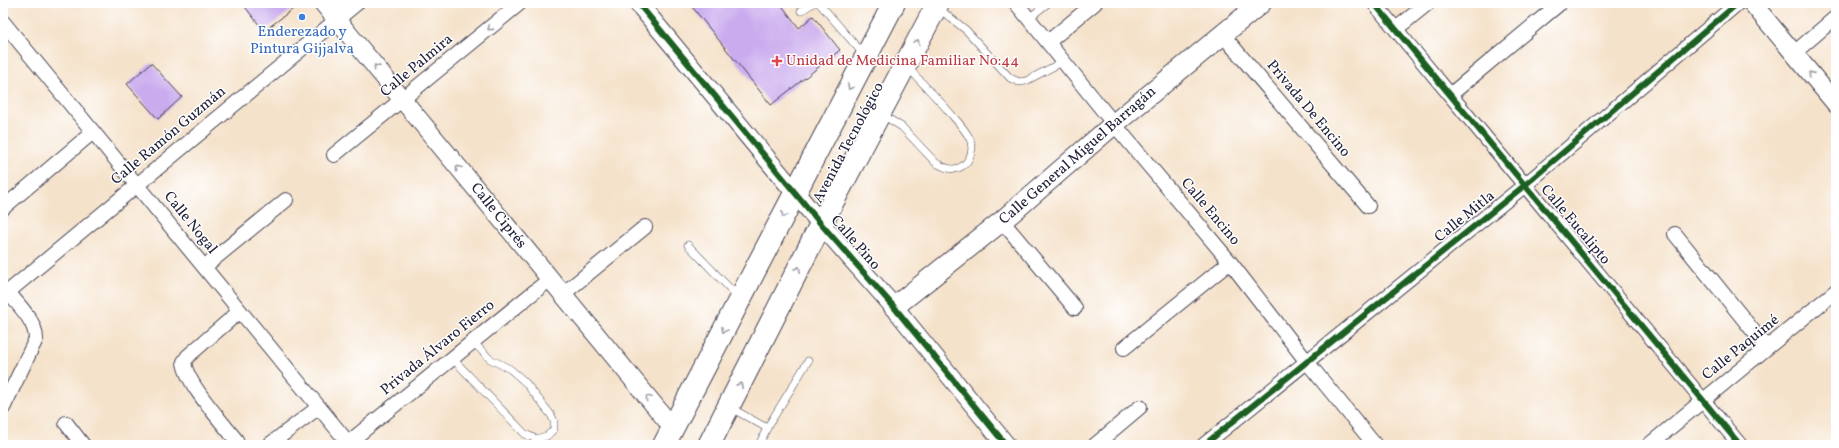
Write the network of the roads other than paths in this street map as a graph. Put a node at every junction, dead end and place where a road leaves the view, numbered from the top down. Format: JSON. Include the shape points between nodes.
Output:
{"nodes":[{"id":1,"x":323,"y":3,"type":"edge"},
{"id":2,"x":356,"y":3,"type":"edge"},
{"id":3,"x":520,"y":3,"type":"edge"},
{"id":4,"x":638,"y":3,"type":"edge"},
{"id":5,"x":813,"y":3,"type":"edge"},
{"id":6,"x":819,"y":3,"type":"edge"},
{"id":7,"x":1016,"y":3,"type":"edge"},
{"id":8,"x":1048,"y":3,"type":"edge"},
{"id":9,"x":1095,"y":3,"type":"edge"},
{"id":10,"x":1261,"y":3,"type":"edge"},
{"id":11,"x":1374,"y":3,"type":"edge"},
{"id":12,"x":1428,"y":3,"type":"edge"},
{"id":13,"x":1738,"y":3,"type":"edge"},
{"id":14,"x":1752,"y":3,"type":"edge"},
{"id":15,"x":1559,"y":4,"type":"dead end"},
{"id":16,"x":937,"y":5,"type":"edge"},
{"id":17,"x":889,"y":6,"type":"edge"},
{"id":18,"x":801,"y":11,"type":"dead end"},
{"id":19,"x":1836,"y":17,"type":"edge"},
{"id":20,"x":1029,"y":18,"type":"junction"},
{"id":21,"x":337,"y":20,"type":"junction"},
{"id":22,"x":3,"y":22,"type":"edge"},
{"id":23,"x":1396,"y":30,"type":"junction"},
{"id":24,"x":1222,"y":34,"type":"junction"},
{"id":25,"x":1048,"y":42,"type":"junction"},
{"id":26,"x":1794,"y":53,"type":"junction"},
{"id":27,"x":866,"y":57,"type":"junction"},
{"id":28,"x":1064,"y":61,"type":"junction"},
{"id":29,"x":905,"y":64,"type":"junction"},
{"id":30,"x":1450,"y":95,"type":"junction"},
{"id":31,"x":403,"y":100,"type":"junction"},
{"id":32,"x":1836,"y":104,"type":"edge"},
{"id":33,"x":880,"y":113,"type":"junction"},
{"id":34,"x":1114,"y":124,"type":"junction"},
{"id":35,"x":93,"y":132,"type":"junction"},
{"id":36,"x":334,"y":155,"type":"dead end"},
{"id":37,"x":137,"y":185,"type":"junction"},
{"id":38,"x":1525,"y":186,"type":"junction"},
{"id":39,"x":795,"y":193,"type":"junction"},
{"id":40,"x":286,"y":200,"type":"dead end"},
{"id":41,"x":1368,"y":206,"type":"dead end"},
{"id":42,"x":3,"y":208,"type":"edge"},
{"id":43,"x":1002,"y":221,"type":"junction"},
{"id":44,"x":821,"y":224,"type":"junction"},
{"id":45,"x":645,"y":227,"type":"dead end"},
{"id":46,"x":1674,"y":234,"type":"dead end"},
{"id":47,"x":688,"y":245,"type":"dead end"},
{"id":48,"x":1230,"y":262,"type":"junction"},
{"id":49,"x":204,"y":267,"type":"junction"},
{"id":50,"x":550,"y":279,"type":"junction"},
{"id":51,"x":1836,"y":292,"type":"edge"},
{"id":52,"x":5,"y":294,"type":"edge"},
{"id":53,"x":563,"y":294,"type":"junction"},
{"id":54,"x":740,"y":299,"type":"junction"},
{"id":55,"x":894,"y":307,"type":"junction"},
{"id":56,"x":1075,"y":308,"type":"dead end"},
{"id":57,"x":240,"y":311,"type":"junction"},
{"id":58,"x":473,"y":342,"type":"junction"},
{"id":59,"x":1124,"y":348,"type":"dead end"},
{"id":60,"x":1767,"y":348,"type":"junction"},
{"id":61,"x":452,"y":358,"type":"junction"},
{"id":62,"x":808,"y":361,"type":"dead end"},
{"id":63,"x":1307,"y":362,"type":"junction"},
{"id":64,"x":1703,"y":401,"type":"junction"},
{"id":65,"x":319,"y":407,"type":"junction"},
{"id":66,"x":729,"y":407,"type":"junction"},
{"id":67,"x":1140,"y":407,"type":"dead end"},
{"id":68,"x":3,"y":408,"type":"edge"},
{"id":69,"x":66,"y":422,"type":"dead end"},
{"id":70,"x":767,"y":428,"type":"junction"},
{"id":71,"x":668,"y":436,"type":"edge"},
{"id":72,"x":236,"y":440,"type":"dead end"},
{"id":73,"x":349,"y":444,"type":"edge"},
{"id":74,"x":83,"y":445,"type":"edge"},
{"id":75,"x":269,"y":445,"type":"edge"},
{"id":76,"x":709,"y":445,"type":"edge"},
{"id":77,"x":760,"y":445,"type":"edge"},
{"id":78,"x":1006,"y":445,"type":"edge"},
{"id":79,"x":1095,"y":445,"type":"edge"},
{"id":80,"x":1204,"y":445,"type":"edge"},
{"id":81,"x":1375,"y":445,"type":"edge"},
{"id":82,"x":1649,"y":445,"type":"edge"},
{"id":83,"x":1740,"y":445,"type":"edge"}],
"edges":[{"from":1,"to":21,"type":"street","name":"Calle Ciprés"},
{"from":2,"to":21,"type":"street","name":"Calle Ramón Guzmán"},
{"from":3,"to":31,"type":"street","name":"Calle Palmira","one_way":true},
{"from":4,"to":39,"type":"street","name":"Calle Pino"},
{"from":5,"to":18,"type":"lane"},
{"from":6,"to":27,"type":"lane"},
{"from":7,"to":20,"type":"street","name":"Calle Encino"},
{"from":8,"to":20,"type":"lane"},
{"from":9,"to":25,"type":"street"},
{"from":10,"to":24,"type":"main road","name":"Calle General Miguel Barragán"},
{"from":11,"to":23,"type":"street","name":"Calle Eucalipto"},
{"from":12,"to":23,"type":"street"},
{"from":13,"to":38,"type":"street","name":"Calle Mitla"},
{"from":14,"to":26,"type":"street"},
{"from":15,"to":30,"type":"street"},
{"from":16,"to":28,"type":"lane","via":[[966,30],[1010,78],[1019,82],[1026,81]]},
{"from":29,"to":16,"type":"main road","name":"Avenida Tecnológico","one_way":true},
{"from":17,"to":27,"type":"main road","name":"Avenida Tecnológico"},
{"from":19,"to":26,"type":"street"},
{"from":20,"to":25,"type":"street","name":"Calle Encino"},
{"from":31,"to":21,"type":"street","name":"Calle Ciprés","one_way":true},
{"from":21,"to":37,"type":"street","name":"Calle Ramón Guzmán"},
{"from":22,"to":35,"type":"street","name":"Calle Nogal"},
{"from":23,"to":30,"type":"street","name":"Calle Eucalipto"},
{"from":24,"to":34,"type":"main road","name":"Calle General Miguel Barragán"},
{"from":24,"to":41,"type":"street","name":"Privada De Encino"},
{"from":25,"to":28,"type":"street","name":"Calle Encino"},
{"from":32,"to":26,"type":"street","one_way":true},
{"from":27,"to":39,"type":"main road","name":"Avenida Tecnológico","one_way":true},
{"from":28,"to":34,"type":"street","name":"Calle Encino"},
{"from":29,"to":33,"type":"main road","name":"Avenida Tecnológico"},
{"from":29,"to":33,"type":"lane","via":[[962,127],[972,146],[970,158],[955,169],[941,166],[902,127]]},
{"from":30,"to":38,"type":"street","name":"Calle Eucalipto"},
{"from":31,"to":36,"type":"street","name":"Calle Palmira"},
{"from":50,"to":31,"type":"street","name":"Calle Ciprés","one_way":true},
{"from":33,"to":44,"type":"main road","name":"Avenida Tecnológico"},
{"from":34,"to":43,"type":"main road","name":"Calle General Miguel Barragán"},
{"from":34,"to":48,"type":"street","name":"Calle Encino"},
{"from":35,"to":37,"type":"street","name":"Calle Nogal"},
{"from":35,"to":42,"type":"street"},
{"from":37,"to":49,"type":"street","name":"Calle Nogal"},
{"from":37,"to":52,"type":"street","name":"Calle Ramón Guzmán"},
{"from":38,"to":63,"type":"street","name":"Calle Mitla"},
{"from":38,"to":64,"type":"street","name":"Calle Eucalipto"},
{"from":39,"to":44,"type":"street","name":"Calle Pino"},
{"from":39,"to":54,"type":"main road","name":"Avenida Tecnológico","one_way":true},
{"from":40,"to":49,"type":"street"},
{"from":43,"to":55,"type":"main road","name":"Calle General Miguel Barragán"},
{"from":43,"to":56,"type":"street"},
{"from":44,"to":55,"type":"street","name":"Calle Pino"},
{"from":66,"to":44,"type":"main road","name":"Avenida Tecnológico","one_way":true},
{"from":45,"to":53,"type":"street"},
{"from":46,"to":60,"type":"street"},
{"from":47,"to":54,"type":"lane"},
{"from":48,"to":59,"type":"street"},
{"from":48,"to":63,"type":"street","name":"Calle Encino"},
{"from":49,"to":57,"type":"street","name":"Calle Nogal"},
{"from":50,"to":53,"type":"street","name":"Calle Ciprés"},
{"from":50,"to":58,"type":"street","name":"Privada Álvaro Fierro"},
{"from":51,"to":60,"type":"street","name":"Calle Paquimé"},
{"from":52,"to":68,"type":"street","via":[[33,325],[36,339]]},
{"from":71,"to":53,"type":"street","name":"Calle Ciprés","one_way":true},
{"from":54,"to":71,"type":"main road","name":"Avenida Tecnológico","one_way":true},
{"from":55,"to":78,"type":"street","name":"Calle Pino"},
{"from":57,"to":65,"type":"street","name":"Calle Nogal"},
{"from":57,"to":72,"type":"street","via":[[184,362],[184,369],[191,382]]},
{"from":58,"to":61,"type":"street","name":"Privada Álvaro Fierro"},
{"from":58,"to":61,"type":"lane","via":[[490,359],[516,373],[540,401],[554,421],[554,429],[547,436],[536,440],[524,434]]},
{"from":60,"to":64,"type":"street","name":"Calle Paquimé"},
{"from":61,"to":73,"type":"street","name":"Privada Álvaro Fierro"},
{"from":62,"to":70,"type":"lane"},
{"from":63,"to":80,"type":"street","name":"Calle Mitla"},
{"from":63,"to":81,"type":"street","name":"Calle Encino"},
{"from":64,"to":82,"type":"street","name":"Calle Paquimé"},
{"from":64,"to":83,"type":"street","name":"Calle Eucalipto"},
{"from":65,"to":73,"type":"street","name":"Calle Nogal"},
{"from":65,"to":75,"type":"street"},
{"from":66,"to":70,"type":"lane"},
{"from":66,"to":76,"type":"main road","name":"Avenida Tecnológico"},
{"from":67,"to":79,"type":"street"},
{"from":69,"to":74,"type":"street"},
{"from":70,"to":77,"type":"lane"}]}
